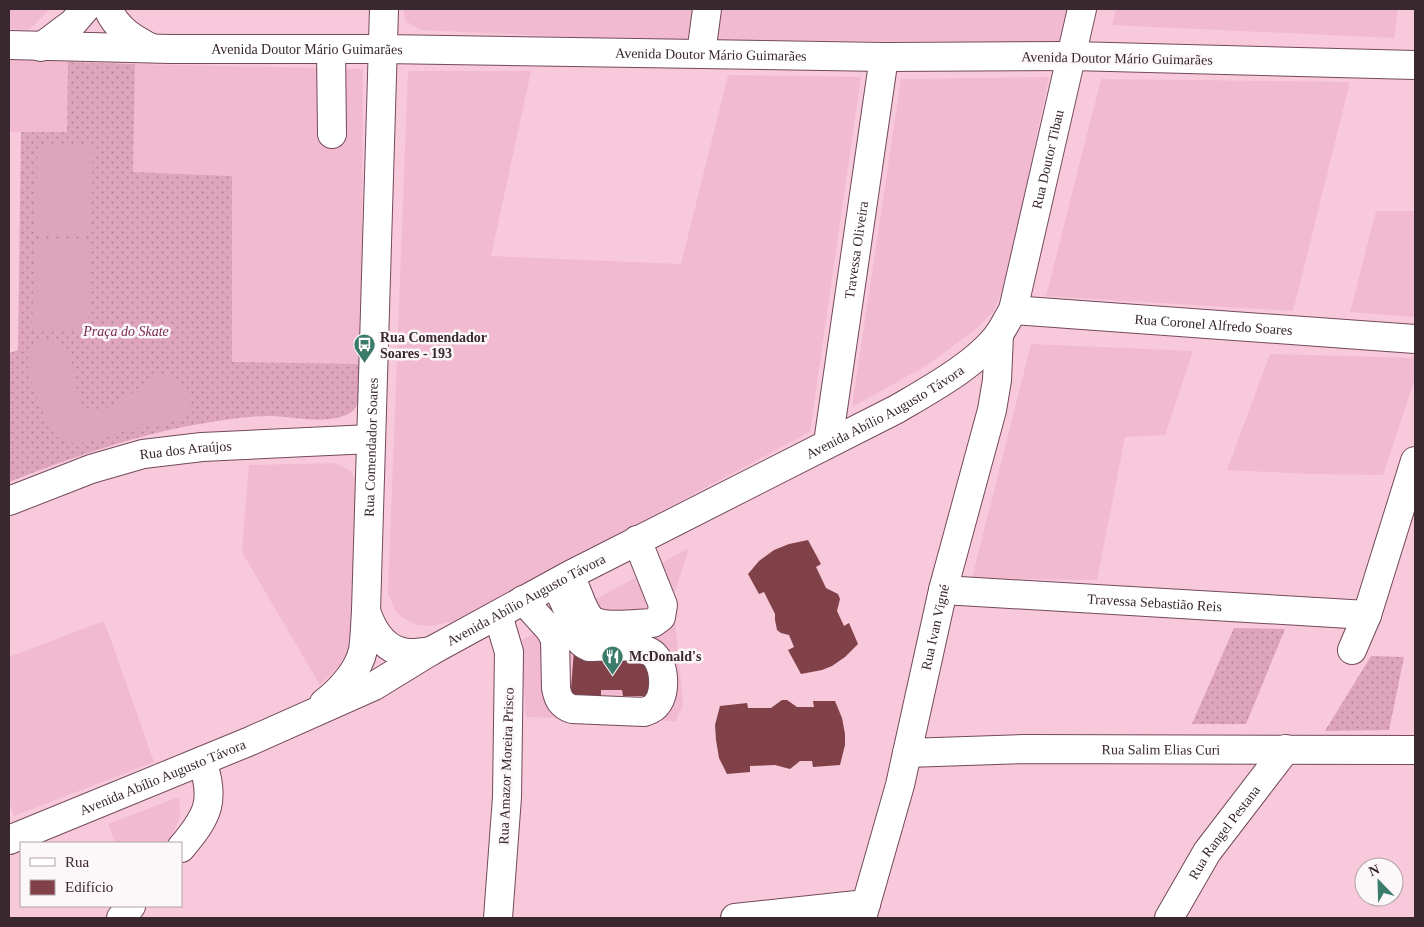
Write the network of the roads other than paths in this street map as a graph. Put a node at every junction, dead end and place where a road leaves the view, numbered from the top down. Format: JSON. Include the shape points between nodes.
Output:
{"nodes":[{"id":1,"x":85,"y":9,"type":"edge"},
{"id":2,"x":108,"y":9,"type":"edge"},
{"id":3,"x":384,"y":9,"type":"edge"},
{"id":4,"x":707,"y":9,"type":"edge"},
{"id":5,"x":1082,"y":9,"type":"edge"},
{"id":6,"x":9,"y":45,"type":"edge"},
{"id":7,"x":41,"y":47,"type":"junction"},
{"id":8,"x":151,"y":48,"type":"junction"},
{"id":9,"x":383,"y":49,"type":"junction"},
{"id":10,"x":330,"y":50,"type":"junction"},
{"id":11,"x":701,"y":54,"type":"junction"},
{"id":12,"x":1072,"y":56,"type":"junction"},
{"id":13,"x":884,"y":57,"type":"junction"},
{"id":14,"x":1415,"y":65,"type":"edge"},
{"id":15,"x":332,"y":134,"type":"dead end"},
{"id":16,"x":1013,"y":310,"type":"junction"},
{"id":17,"x":999,"y":334,"type":"junction"},
{"id":18,"x":1415,"y":339,"type":"edge"},
{"id":19,"x":371,"y":439,"type":"junction"},
{"id":20,"x":828,"y":444,"type":"junction"},
{"id":21,"x":1415,"y":461,"type":"edge"},
{"id":22,"x":9,"y":501,"type":"edge"},
{"id":23,"x":637,"y":540,"type":"junction"},
{"id":24,"x":563,"y":579,"type":"junction"},
{"id":25,"x":944,"y":590,"type":"junction"},
{"id":26,"x":523,"y":600,"type":"junction"},
{"id":27,"x":366,"y":611,"type":"junction"},
{"id":28,"x":498,"y":615,"type":"junction"},
{"id":29,"x":1367,"y":615,"type":"junction"},
{"id":30,"x":1352,"y":650,"type":"dead end"},
{"id":31,"x":431,"y":651,"type":"junction"},
{"id":32,"x":309,"y":714,"type":"junction"},
{"id":33,"x":1286,"y":749,"type":"junction"},
{"id":34,"x":1415,"y":750,"type":"edge"},
{"id":35,"x":907,"y":753,"type":"junction"},
{"id":36,"x":202,"y":760,"type":"junction"},
{"id":37,"x":9,"y":840,"type":"edge"},
{"id":38,"x":182,"y":847,"type":"edge"},
{"id":39,"x":130,"y":907,"type":"edge"},
{"id":40,"x":864,"y":911,"type":"edge"},
{"id":41,"x":120,"y":918,"type":"edge"},
{"id":42,"x":498,"y":918,"type":"edge"},
{"id":43,"x":734,"y":918,"type":"edge"},
{"id":44,"x":1168,"y":918,"type":"edge"}],
"edges":[{"from":1,"to":7,"type":"main road","via":[[74,23]]},
{"from":2,"to":8,"type":"main road","via":[[123,30]]},
{"from":3,"to":9,"type":"main road","name":"Rua Comendador Soares"},
{"from":4,"to":11,"type":"main road"},
{"from":5,"to":12,"type":"main road","name":"Rua Doutor Tibau"},
{"from":6,"to":7,"type":"main road","name":"Avenida Doutor Mário Guimarães"},
{"from":7,"to":8,"type":"main road","name":"Avenida Doutor Mário Guimarães"},
{"from":8,"to":10,"type":"main road","name":"Avenida Doutor Mário Guimarães"},
{"from":9,"to":10,"type":"main road","name":"Avenida Doutor Mário Guimarães"},
{"from":9,"to":11,"type":"main road","name":"Avenida Doutor Mário Guimarães"},
{"from":9,"to":19,"type":"main road","name":"Rua Comendador Soares"},
{"from":10,"to":15,"type":"main road"},
{"from":11,"to":13,"type":"main road","name":"Avenida Doutor Mário Guimarães"},
{"from":12,"to":13,"type":"main road","name":"Avenida Doutor Mário Guimarães"},
{"from":12,"to":14,"type":"main road","name":"Avenida Doutor Mário Guimarães"},
{"from":12,"to":16,"type":"main road","name":"Rua Doutor Tibau"},
{"from":13,"to":20,"type":"main road","name":"Travessa Oliveira"},
{"from":16,"to":17,"type":"main road","name":"Avenida Abílio Augusto Távora"},
{"from":16,"to":18,"type":"main road","name":"Rua Coronel Alfredo Soares"},
{"from":17,"to":20,"type":"main road","name":"Avenida Abílio Augusto Távora","via":[[977,356],[922,395]]},
{"from":17,"to":25,"type":"main road","name":"Rua Ivan Vigné","via":[[992,410]]},
{"from":19,"to":22,"type":"main road","name":"Rua dos Araújos","via":[[202,447],[143,454]]},
{"from":19,"to":27,"type":"main road","name":"Rua Comendador Soares"},
{"from":20,"to":23,"type":"main road","name":"Avenida Abílio Augusto Távora"},
{"from":21,"to":29,"type":"main road"},
{"from":23,"to":24,"type":"main road","name":"Avenida Abílio Augusto Távora"},
{"from":23,"to":24,"type":"main road","via":[[663,605],[657,621],[609,625],[593,622]]},
{"from":24,"to":26,"type":"main road","name":"Avenida Abílio Augusto Távora"},
{"from":24,"to":26,"type":"main road","via":[[573,630],[583,645],[644,649],[659,660],[663,669],[662,692],[652,709],[644,712],[572,709],[563,705],[556,688],[555,639]]},
{"from":25,"to":29,"type":"main road","name":"Travessa Sebastião Reis"},
{"from":25,"to":35,"type":"main road","name":"Rua Ivan Vigné"},
{"from":26,"to":28,"type":"main road","name":"Avenida Abílio Augusto Távora"},
{"from":27,"to":31,"type":"main road","via":[[372,627],[386,644],[410,653]]},
{"from":27,"to":32,"type":"main road","name":"Rua Comendador Soares","via":[[362,652],[354,671],[329,699]]},
{"from":28,"to":31,"type":"main road","name":"Avenida Abílio Augusto Távora"},
{"from":28,"to":42,"type":"main road","name":"Rua Amazor Moreira Prisco","via":[[509,652],[507,797]]},
{"from":29,"to":30,"type":"main road"},
{"from":31,"to":32,"type":"main road","name":"Avenida Abílio Augusto Távora","via":[[374,686]]},
{"from":32,"to":36,"type":"main road","name":"Avenida Abílio Augusto Távora"},
{"from":33,"to":34,"type":"main road","name":"Rua Salim Elias Curi"},
{"from":33,"to":35,"type":"main road","name":"Rua Salim Elias Curi","via":[[1024,749]]},
{"from":33,"to":44,"type":"main road","name":"Rua Rangel Pestana","via":[[1207,852]]},
{"from":35,"to":40,"type":"main road","name":"Rua Ivan Vigné"},
{"from":36,"to":37,"type":"main road","name":"Avenida Abílio Augusto Távora"},
{"from":36,"to":38,"type":"main road","via":[[210,792],[208,804],[196,830]]},
{"from":39,"to":41,"type":"main road"},
{"from":40,"to":43,"type":"main road"}]}
